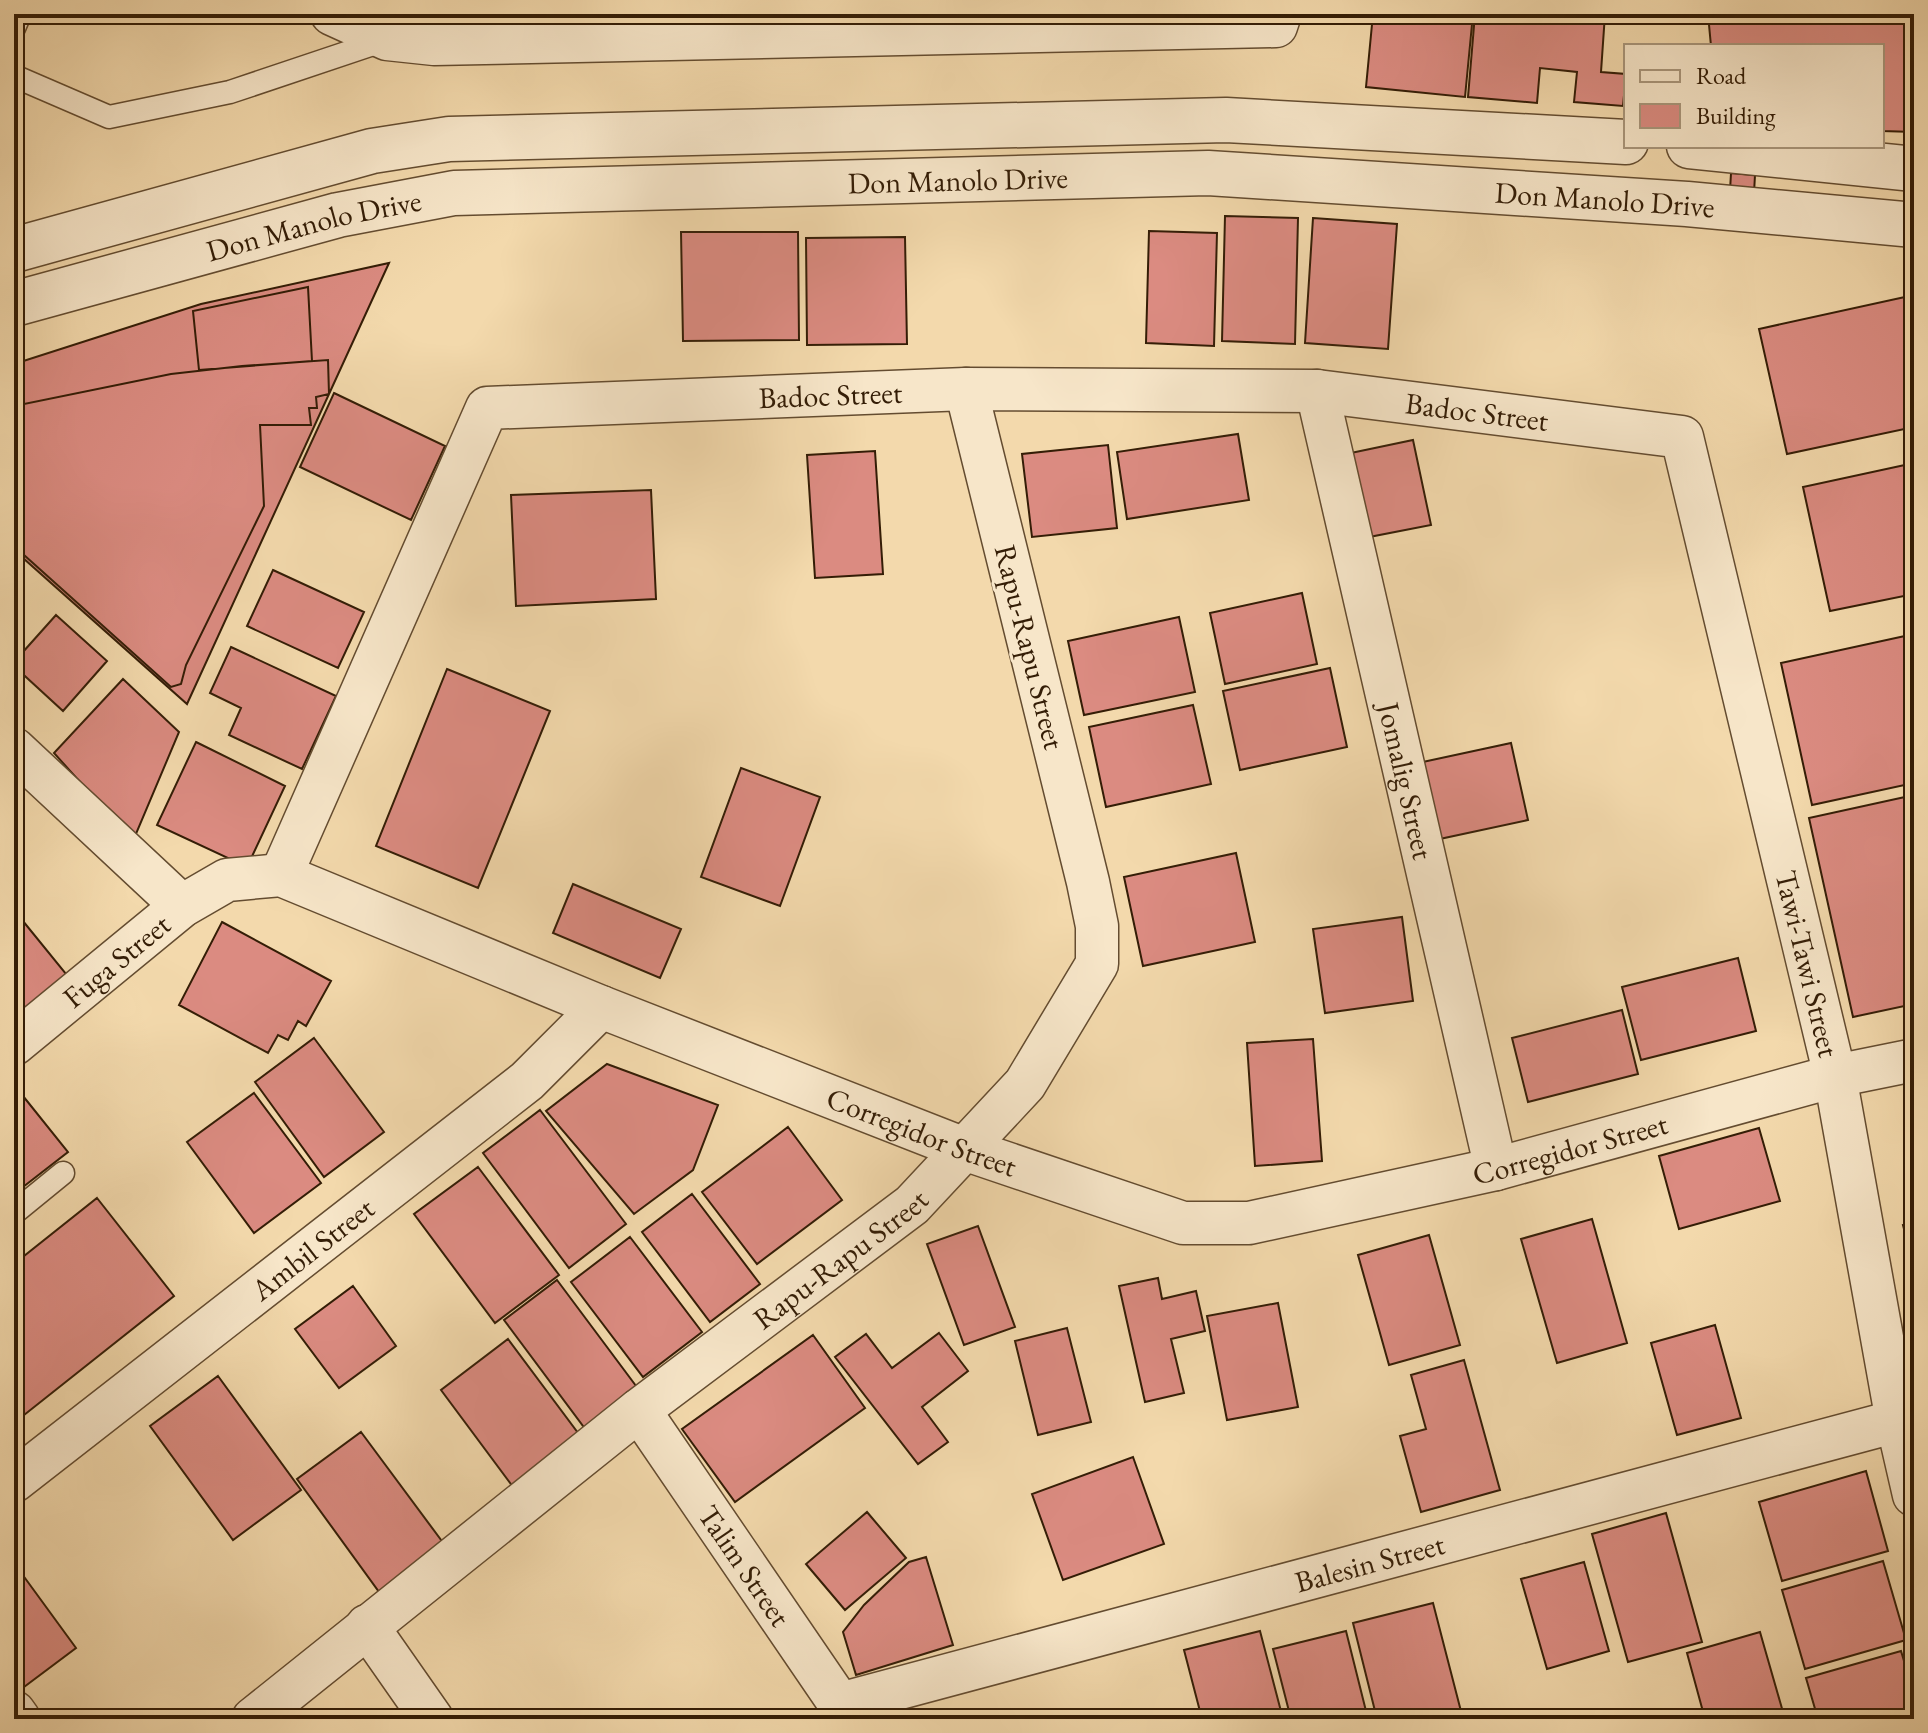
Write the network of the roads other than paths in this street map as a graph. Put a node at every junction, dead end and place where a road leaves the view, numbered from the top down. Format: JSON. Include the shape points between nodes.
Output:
{"nodes":[{"id":1,"x":20,"y":14,"type":"edge"},
{"id":2,"x":332,"y":14,"type":"edge"},
{"id":3,"x":1280,"y":14,"type":"edge"},
{"id":4,"x":14,"y":28,"type":"edge"},
{"id":5,"x":387,"y":39,"type":"junction"},
{"id":6,"x":14,"y":76,"type":"edge"},
{"id":7,"x":1116,"y":123,"type":"junction"},
{"id":8,"x":1624,"y":142,"type":"edge"},
{"id":9,"x":1709,"y":148,"type":"edge"},
{"id":10,"x":1914,"y":169,"type":"edge"},
{"id":11,"x":1117,"y":175,"type":"junction"},
{"id":12,"x":1914,"y":225,"type":"edge"},
{"id":13,"x":14,"y":250,"type":"edge"},
{"id":14,"x":14,"y":304,"type":"edge"},
{"id":15,"x":966,"y":389,"type":"junction"},
{"id":16,"x":1317,"y":391,"type":"junction"},
{"id":17,"x":1682,"y":437,"type":"joint"},
{"id":18,"x":14,"y":749,"type":"edge"},
{"id":19,"x":281,"y":875,"type":"junction"},
{"id":20,"x":182,"y":906,"type":"junction"},
{"id":21,"x":601,"y":1007,"type":"junction"},
{"id":22,"x":14,"y":1044,"type":"edge"},
{"id":23,"x":1914,"y":1060,"type":"edge"},
{"id":24,"x":1835,"y":1076,"type":"junction"},
{"id":25,"x":967,"y":1150,"type":"junction"},
{"id":26,"x":1496,"y":1169,"type":"junction"},
{"id":27,"x":63,"y":1173,"type":"dead end"},
{"id":28,"x":14,"y":1213,"type":"edge"},
{"id":29,"x":639,"y":1410,"type":"junction"},
{"id":30,"x":1897,"y":1421,"type":"junction"},
{"id":31,"x":14,"y":1481,"type":"edge"},
{"id":32,"x":1914,"y":1495,"type":"edge"},
{"id":33,"x":367,"y":1626,"type":"junction"},
{"id":34,"x":845,"y":1711,"type":"edge"},
{"id":35,"x":14,"y":1712,"type":"edge"},
{"id":36,"x":19,"y":1719,"type":"edge"},
{"id":37,"x":253,"y":1719,"type":"edge"},
{"id":38,"x":432,"y":1719,"type":"edge"}],
"edges":[{"from":1,"to":4,"type":"lane"},
{"from":2,"to":5,"type":"street"},
{"from":3,"to":5,"type":"street","via":[[1276,26],[434,44]]},
{"from":5,"to":6,"type":"lane","via":[[230,92],[109,117]]},
{"from":7,"to":8,"type":"street","name":"Don Manolo Drive","via":[[1226,120]]},
{"from":7,"to":11,"type":"street"},
{"from":7,"to":13,"type":"street","name":"Don Manolo Drive","via":[[449,139],[372,151]]},
{"from":9,"to":10,"type":"street","name":"Don Manolo Drive"},
{"from":11,"to":12,"type":"street","name":"Don Manolo Drive","via":[[1208,173],[1687,204]]},
{"from":11,"to":14,"type":"street","name":"Don Manolo Drive","via":[[454,193],[338,215]]},
{"from":15,"to":16,"type":"street","name":"Badoc Street"},
{"from":15,"to":19,"type":"street","name":"Badoc Street","via":[[487,408]]},
{"from":15,"to":25,"type":"street","name":"Rapu-Rapu Street","via":[[1097,926],[1097,964],[1025,1084]]},
{"from":16,"to":17,"type":"street","name":"Badoc Street"},
{"from":16,"to":26,"type":"street","name":"Jomalig Street"},
{"from":17,"to":24,"type":"street","name":"Tawi-Tawi Street"},
{"from":18,"to":20,"type":"street"},
{"from":19,"to":20,"type":"street","name":"Corregidor Street","via":[[227,880]]},
{"from":19,"to":21,"type":"street","name":"Corregidor Street"},
{"from":20,"to":22,"type":"street","name":"Fuga Street"},
{"from":21,"to":25,"type":"street","name":"Corregidor Street"},
{"from":21,"to":31,"type":"street","name":"Ambil Street","via":[[527,1081]]},
{"from":23,"to":24,"type":"street","name":"Corregidor Street"},
{"from":24,"to":26,"type":"street","name":"Corregidor Street"},
{"from":24,"to":30,"type":"street","name":"Tawi-Tawi Street"},
{"from":25,"to":26,"type":"street","name":"Corregidor Street","via":[[1183,1223],[1249,1223]]},
{"from":25,"to":29,"type":"street","name":"Rapu-Rapu Street","via":[[912,1205]]},
{"from":27,"to":28,"type":"lane"},
{"from":29,"to":33,"type":"street","name":"Rapu-Rapu Street"},
{"from":29,"to":34,"type":"street","name":"Talim Street"},
{"from":30,"to":32,"type":"street","name":"Tawi-Tawi Street"},
{"from":30,"to":34,"type":"street","name":"Balesin Street"},
{"from":33,"to":37,"type":"street","name":"Rapu-Rapu Street"},
{"from":33,"to":38,"type":"street"},
{"from":35,"to":36,"type":"street"}]}
